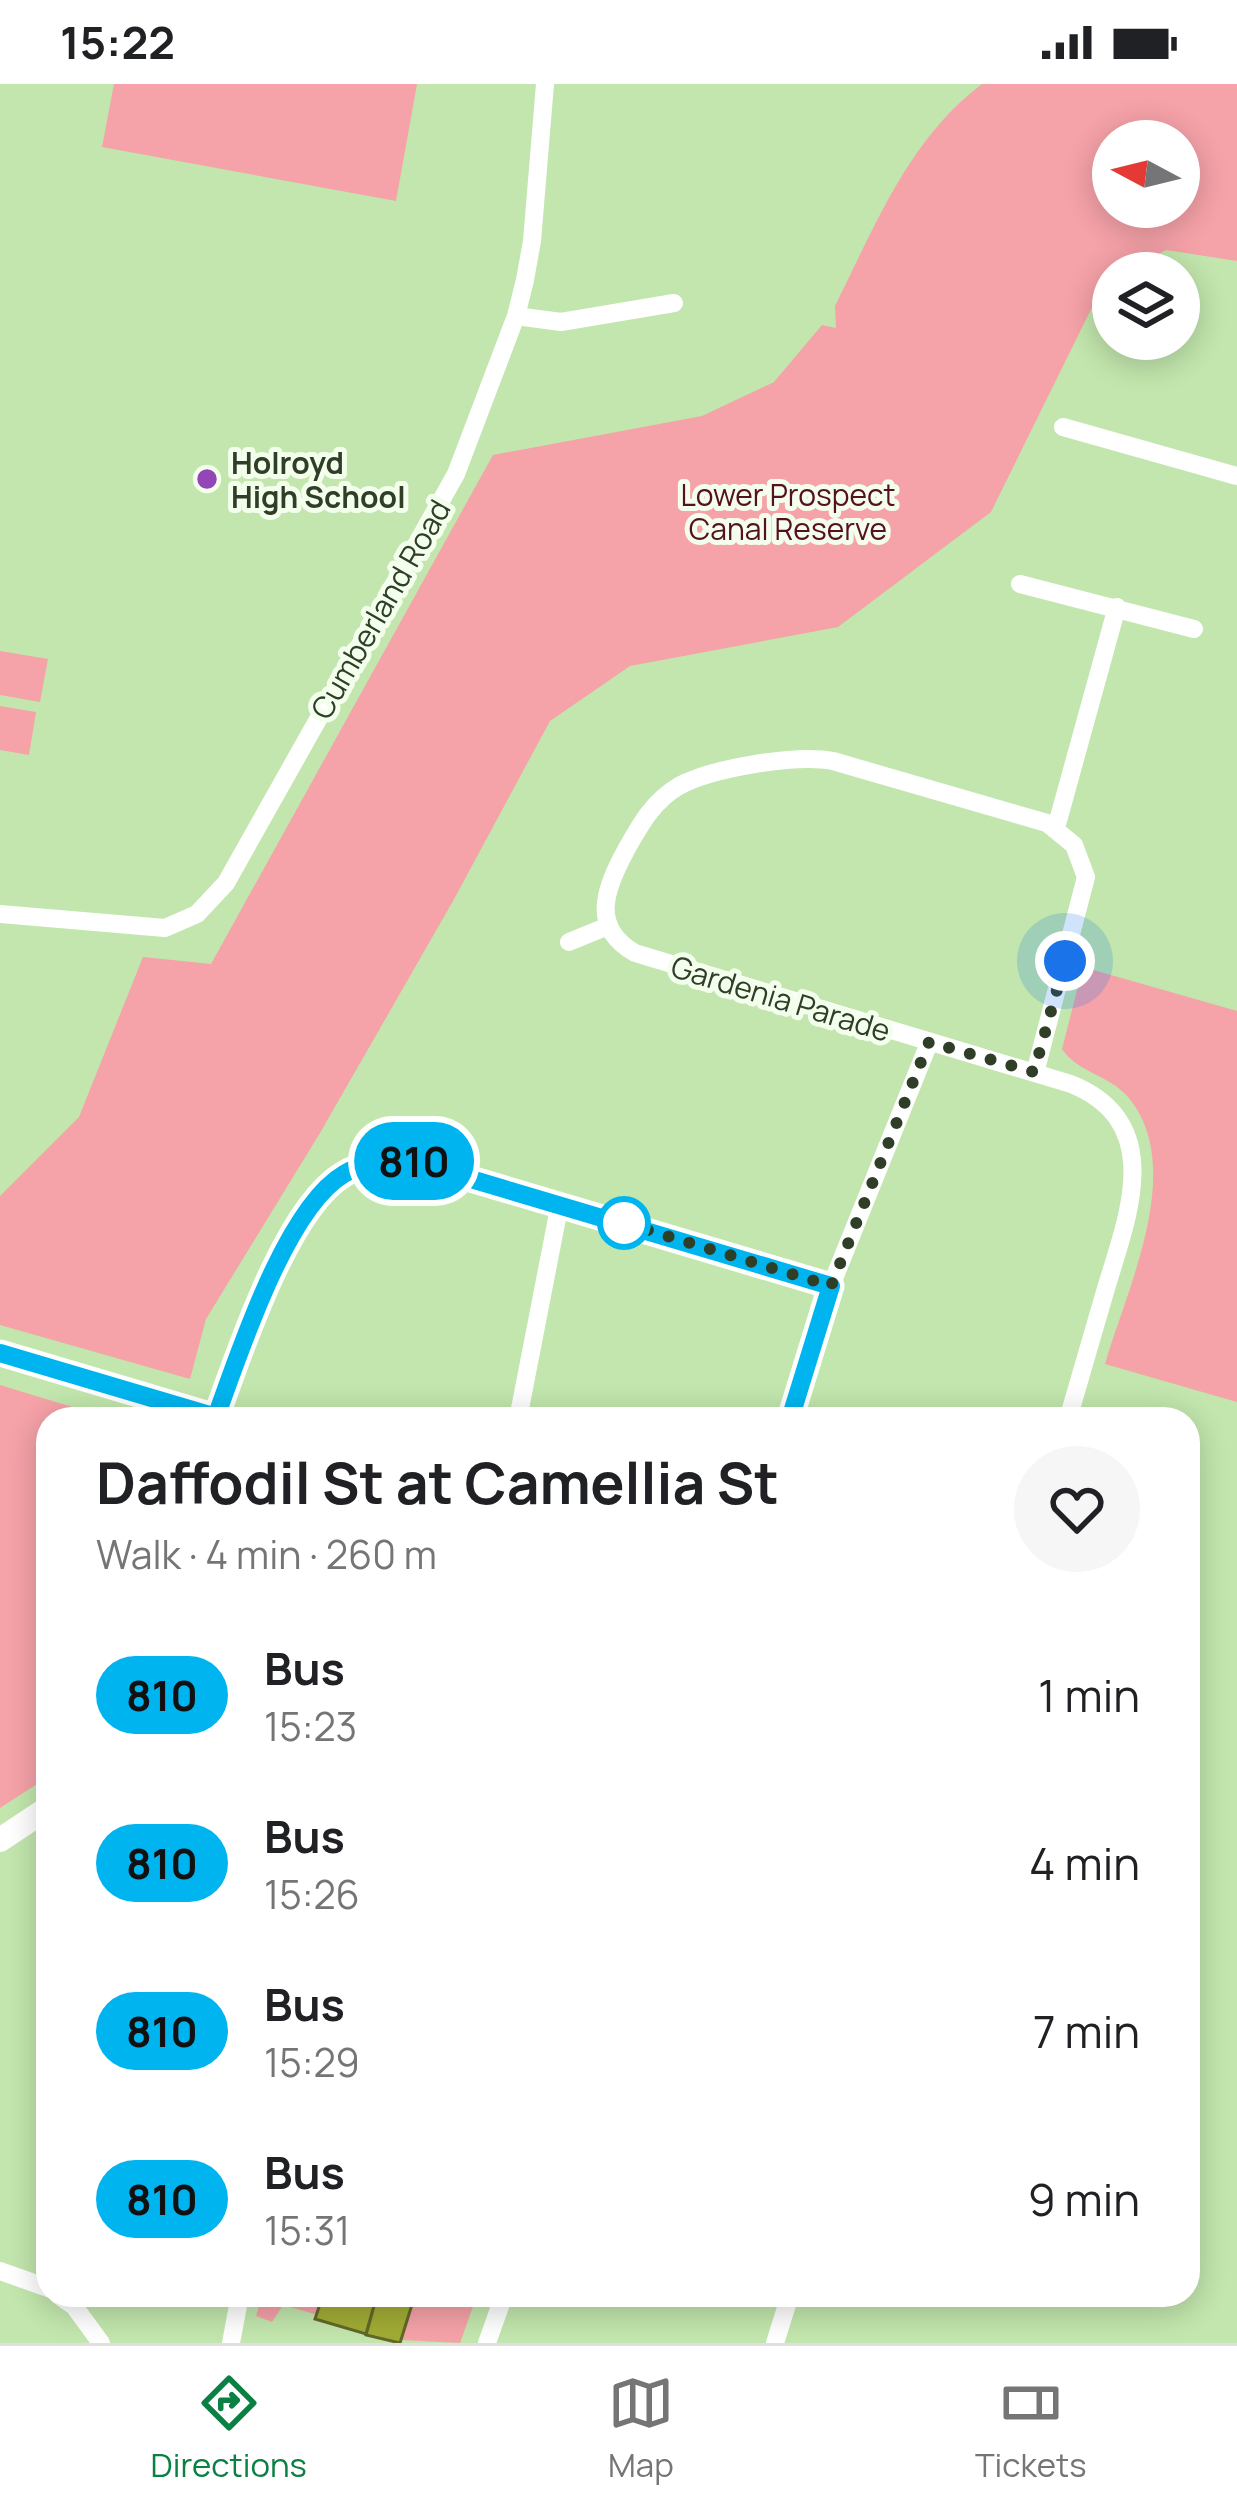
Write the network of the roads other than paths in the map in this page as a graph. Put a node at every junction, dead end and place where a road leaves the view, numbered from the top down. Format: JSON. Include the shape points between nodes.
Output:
{"nodes":[{"id":1,"x":545,"y":84,"type":"edge"},
{"id":2,"x":674,"y":302,"type":"dead end"},
{"id":3,"x":516,"y":316,"type":"junction"},
{"id":4,"x":1063,"y":427,"type":"dead end"},
{"id":5,"x":1237,"y":476,"type":"edge"},
{"id":6,"x":1020,"y":584,"type":"dead end"},
{"id":7,"x":1117,"y":607,"type":"junction"},
{"id":8,"x":1194,"y":629,"type":"dead end"},
{"id":9,"x":1055,"y":828,"type":"junction"},
{"id":10,"x":0,"y":914,"type":"edge"},
{"id":11,"x":608,"y":926,"type":"junction"},
{"id":12,"x":569,"y":942,"type":"dead end"},
{"id":13,"x":929,"y":1042,"type":"junction"},
{"id":14,"x":1034,"y":1072,"type":"junction"},
{"id":15,"x":560,"y":1203,"type":"junction"},
{"id":16,"x":831,"y":1286,"type":"junction"},
{"id":17,"x":0,"y":1353,"type":"edge"},
{"id":18,"x":180,"y":1407,"type":"edge"},
{"id":19,"x":220,"y":1407,"type":"edge"},
{"id":20,"x":520,"y":1407,"type":"edge"},
{"id":21,"x":794,"y":1407,"type":"edge"},
{"id":22,"x":1072,"y":1407,"type":"edge"},
{"id":23,"x":36,"y":1816,"type":"edge"},
{"id":24,"x":0,"y":1840,"type":"edge"},
{"id":25,"x":0,"y":2271,"type":"edge"},
{"id":26,"x":36,"y":2284,"type":"edge"},
{"id":27,"x":75,"y":2307,"type":"edge"},
{"id":28,"x":238,"y":2307,"type":"edge"},
{"id":29,"x":500,"y":2307,"type":"edge"},
{"id":30,"x":786,"y":2307,"type":"edge"},
{"id":31,"x":101,"y":2343,"type":"edge"},
{"id":32,"x":231,"y":2343,"type":"edge"},
{"id":33,"x":487,"y":2343,"type":"edge"},
{"id":34,"x":775,"y":2343,"type":"edge"}],
"edges":[{"from":1,"to":3,"type":"street","name":"Cumberland Road","via":[[532,242]]},
{"from":2,"to":3,"type":"street","via":[[561,322]]},
{"from":3,"to":10,"type":"street","name":"Cumberland Road","via":[[451,484],[214,898],[186,921],[159,929]]},
{"from":4,"to":5,"type":"street"},
{"from":6,"to":7,"type":"street"},
{"from":7,"to":8,"type":"street"},
{"from":7,"to":9,"type":"street"},
{"from":9,"to":11,"type":"street","via":[[818,758],[708,775],[673,790],[641,823],[607,884]]},
{"from":9,"to":14,"type":"street","via":[[1081,855],[1085,887]]},
{"from":11,"to":12,"type":"street"},
{"from":11,"to":13,"type":"street","name":"Gardenia Parade","via":[[635,953]]},
{"from":13,"to":14,"type":"street","name":"Gardenia Parade"},
{"from":13,"to":16,"type":"street"},
{"from":14,"to":22,"type":"street","name":"Gardenia Parade","via":[[1103,1103],[1133,1162],[1134,1196]]},
{"from":15,"to":16,"type":"street"},
{"from":15,"to":19,"type":"street","via":[[407,1160],[375,1162],[335,1180],[266,1285]]},
{"from":15,"to":20,"type":"street"},
{"from":16,"to":21,"type":"street"},
{"from":17,"to":18,"type":"street"},
{"from":23,"to":24,"type":"street"},
{"from":25,"to":26,"type":"street"},
{"from":27,"to":31,"type":"street"},
{"from":28,"to":32,"type":"street"},
{"from":29,"to":33,"type":"street"},
{"from":30,"to":34,"type":"street"}]}
